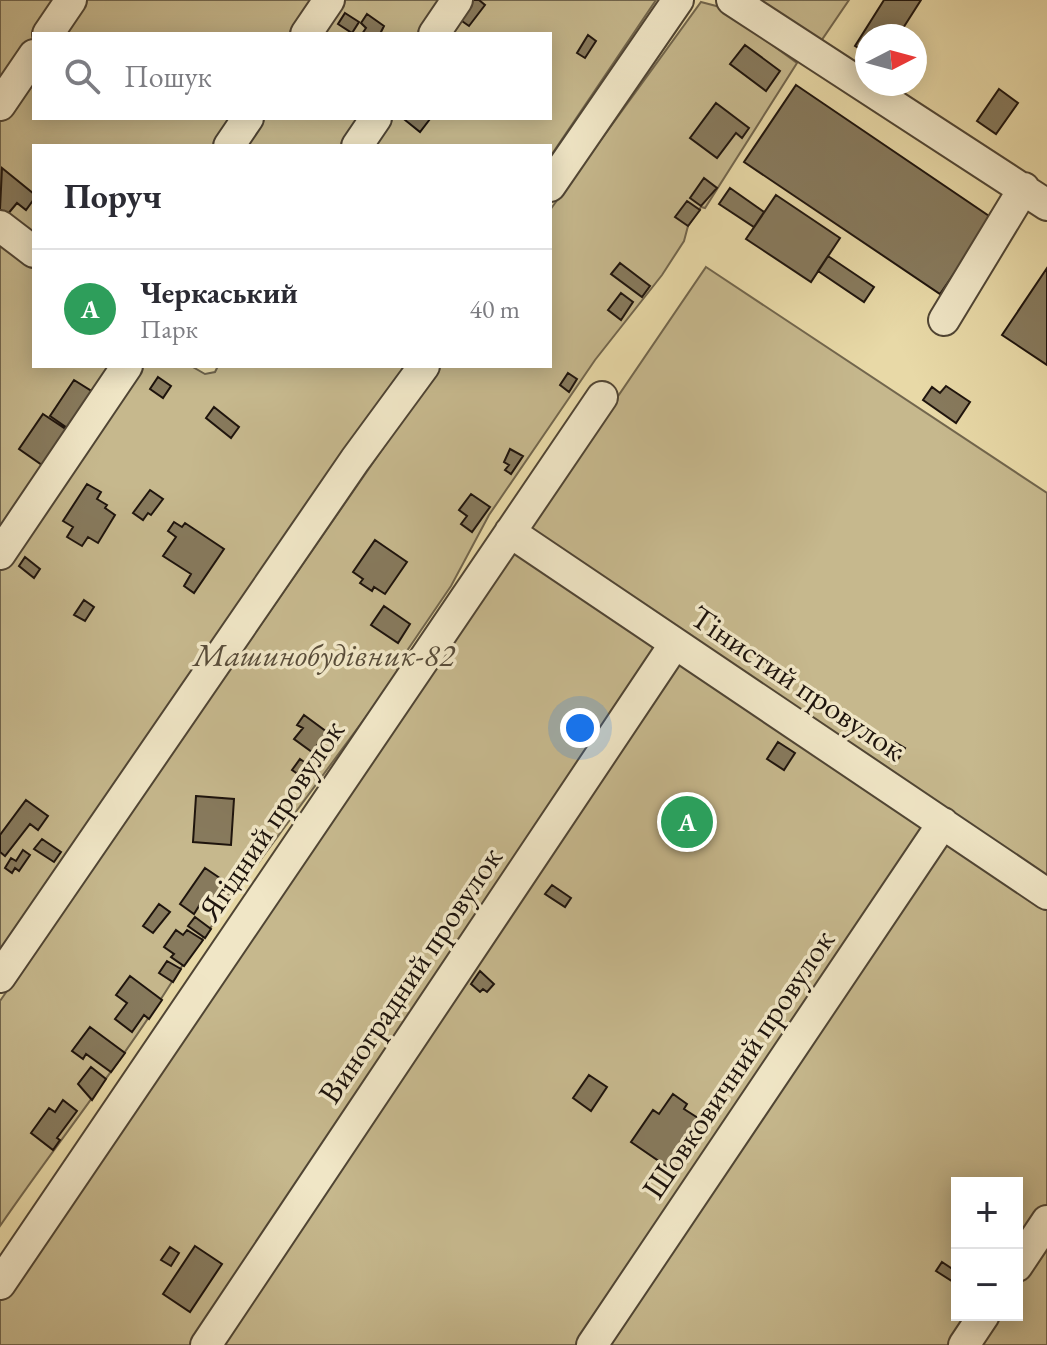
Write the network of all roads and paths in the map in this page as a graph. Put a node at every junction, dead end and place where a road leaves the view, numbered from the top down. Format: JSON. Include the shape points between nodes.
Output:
{"nodes":[{"id":1,"x":71,"y":0,"type":"edge"},
{"id":2,"x":329,"y":0,"type":"edge"},
{"id":3,"x":457,"y":0,"type":"edge"},
{"id":4,"x":678,"y":0,"type":"edge"},
{"id":5,"x":732,"y":0,"type":"edge"},
{"id":6,"x":49,"y":32,"type":"edge"},
{"id":7,"x":307,"y":32,"type":"edge"},
{"id":8,"x":435,"y":32,"type":"edge"},
{"id":9,"x":32,"y":58,"type":"edge"},
{"id":10,"x":0,"y":105,"type":"edge"},
{"id":11,"x":247,"y":120,"type":"edge"},
{"id":12,"x":375,"y":120,"type":"edge"},
{"id":13,"x":230,"y":144,"type":"edge"},
{"id":14,"x":358,"y":144,"type":"edge"},
{"id":15,"x":552,"y":183,"type":"edge"},
{"id":16,"x":1036,"y":197,"type":"edge"},
{"id":17,"x":0,"y":226,"type":"edge"},
{"id":18,"x":32,"y":250,"type":"edge"},
{"id":19,"x":944,"y":320,"type":"dead end"},
{"id":20,"x":126,"y":368,"type":"edge"},
{"id":21,"x":423,"y":368,"type":"edge"},
{"id":22,"x":602,"y":397,"type":"dead end"},
{"id":23,"x":510,"y":532,"type":"junction"},
{"id":24,"x":0,"y":554,"type":"edge"},
{"id":25,"x":674,"y":645,"type":"junction"},
{"id":26,"x":943,"y":823,"type":"junction"},
{"id":27,"x":1047,"y":894,"type":"edge"},
{"id":28,"x":0,"y":977,"type":"edge"},
{"id":29,"x":1047,"y":1221,"type":"edge"},
{"id":30,"x":1023,"y":1257,"type":"edge"},
{"id":31,"x":0,"y":1284,"type":"edge"},
{"id":32,"x":980,"y":1321,"type":"edge"},
{"id":33,"x":206,"y":1345,"type":"edge"},
{"id":34,"x":592,"y":1345,"type":"edge"},
{"id":35,"x":964,"y":1345,"type":"edge"}],
"edges":[{"from":1,"to":6,"type":"street"},
{"from":2,"to":7,"type":"street"},
{"from":3,"to":8,"type":"street"},
{"from":4,"to":15,"type":"street"},
{"from":5,"to":16,"type":"street"},
{"from":9,"to":10,"type":"street"},
{"from":11,"to":13,"type":"street"},
{"from":12,"to":14,"type":"street"},
{"from":16,"to":19,"type":"street"},
{"from":17,"to":18,"type":"street"},
{"from":20,"to":24,"type":"street"},
{"from":21,"to":28,"type":"street"},
{"from":22,"to":23,"type":"street","name":"Ягідний провулок"},
{"from":23,"to":25,"type":"street","name":"Тінистий провулок"},
{"from":23,"to":31,"type":"street","name":"Ягідний провулок"},
{"from":25,"to":26,"type":"street","name":"Тінистий провулок"},
{"from":25,"to":33,"type":"street","name":"Виноградний провулок"},
{"from":26,"to":27,"type":"street","name":"Тінистий провулок"},
{"from":26,"to":34,"type":"street","name":"Шовковичний провулок"},
{"from":29,"to":30,"type":"street"},
{"from":32,"to":35,"type":"street"}]}
